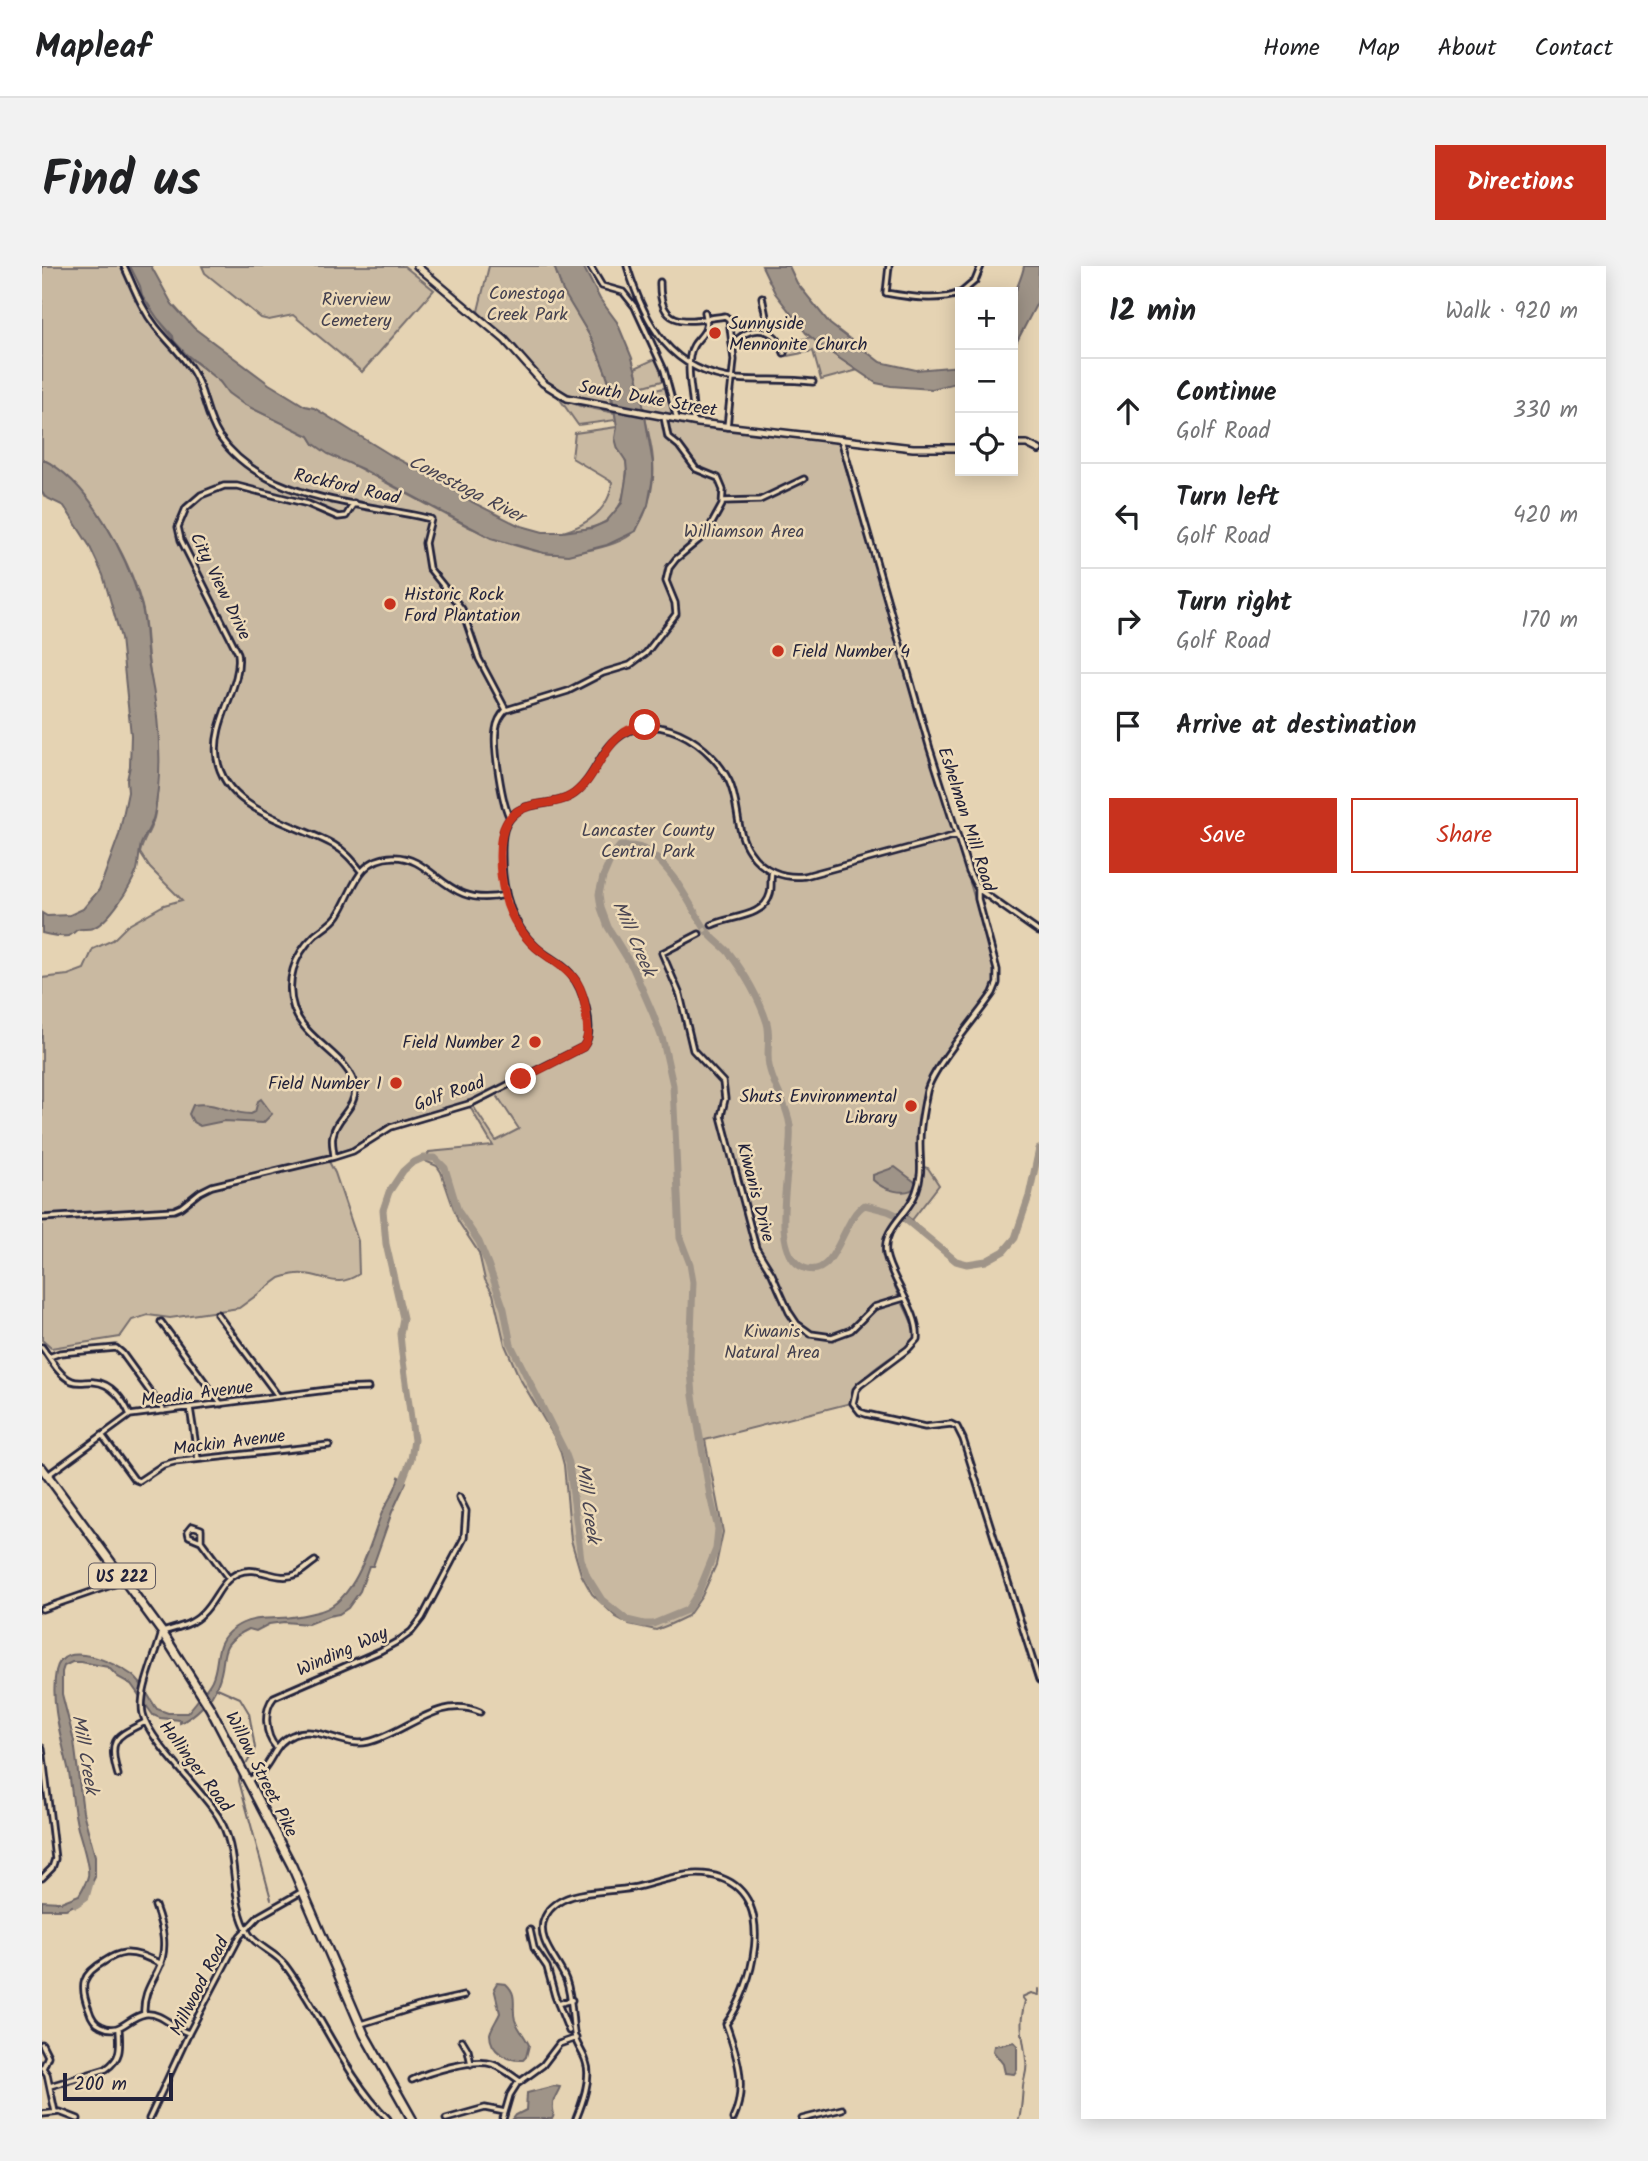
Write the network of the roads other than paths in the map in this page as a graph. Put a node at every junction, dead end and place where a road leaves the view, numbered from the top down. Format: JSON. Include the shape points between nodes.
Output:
{"nodes":[{"id":1,"x":124,"y":266,"type":"edge"},
{"id":2,"x":417,"y":266,"type":"edge"},
{"id":3,"x":590,"y":266,"type":"edge"},
{"id":4,"x":627,"y":266,"type":"edge"},
{"id":5,"x":889,"y":266,"type":"edge"},
{"id":6,"x":981,"y":266,"type":"edge"},
{"id":7,"x":660,"y":282,"type":"dead end"},
{"id":8,"x":968,"y":287,"type":"edge"},
{"id":9,"x":955,"y":295,"type":"edge"},
{"id":10,"x":762,"y":297,"type":"dead end"},
{"id":11,"x":705,"y":312,"type":"dead end"},
{"id":12,"x":706,"y":319,"type":"junction"},
{"id":13,"x":769,"y":332,"type":"junction"},
{"id":14,"x":733,"y":344,"type":"junction"},
{"id":15,"x":784,"y":353,"type":"dead end"},
{"id":16,"x":690,"y":365,"type":"junction"},
{"id":17,"x":733,"y":378,"type":"junction"},
{"id":18,"x":813,"y":382,"type":"dead end"},
{"id":19,"x":664,"y":417,"type":"junction"},
{"id":20,"x":677,"y":419,"type":"junction"},
{"id":21,"x":693,"y":422,"type":"junction"},
{"id":22,"x":727,"y":427,"type":"junction"},
{"id":23,"x":841,"y":439,"type":"junction"},
{"id":24,"x":1018,"y":444,"type":"edge"},
{"id":25,"x":955,"y":447,"type":"edge"},
{"id":26,"x":1039,"y":450,"type":"edge"},
{"id":27,"x":804,"y":479,"type":"dead end"},
{"id":28,"x":723,"y":501,"type":"junction"},
{"id":29,"x":354,"y":503,"type":"junction"},
{"id":30,"x":506,"y":710,"type":"junction"},
{"id":31,"x":510,"y":818,"type":"junction"},
{"id":32,"x":957,"y":835,"type":"junction"},
{"id":33,"x":361,"y":871,"type":"junction"},
{"id":34,"x":772,"y":872,"type":"junction"},
{"id":35,"x":978,"y":889,"type":"junction"},
{"id":36,"x":505,"y":895,"type":"junction"},
{"id":37,"x":712,"y":925,"type":"tunnel mouth"},
{"id":38,"x":1039,"y":932,"type":"edge"},
{"id":39,"x":699,"y":934,"type":"tunnel mouth"},
{"id":40,"x":334,"y":1157,"type":"junction"},
{"id":41,"x":42,"y":1218,"type":"edge"},
{"id":42,"x":904,"y":1298,"type":"junction"},
{"id":43,"x":217,"y":1314,"type":"dead end"},
{"id":44,"x":161,"y":1322,"type":"dead end"},
{"id":45,"x":42,"y":1348,"type":"edge"},
{"id":46,"x":49,"y":1357,"type":"junction"},
{"id":47,"x":368,"y":1388,"type":"dead end"},
{"id":48,"x":278,"y":1397,"type":"junction"},
{"id":49,"x":221,"y":1404,"type":"junction"},
{"id":50,"x":190,"y":1408,"type":"junction"},
{"id":51,"x":164,"y":1411,"type":"junction"},
{"id":52,"x":130,"y":1415,"type":"junction"},
{"id":53,"x":102,"y":1435,"type":"junction"},
{"id":54,"x":329,"y":1445,"type":"dead end"},
{"id":55,"x":198,"y":1459,"type":"junction"},
{"id":56,"x":42,"y":1468,"type":"edge"},
{"id":57,"x":48,"y":1475,"type":"junction"},
{"id":58,"x":459,"y":1497,"type":"dead end"},
{"id":59,"x":201,"y":1541,"type":"junction"},
{"id":60,"x":315,"y":1561,"type":"dead end"},
{"id":61,"x":229,"y":1579,"type":"junction"},
{"id":62,"x":125,"y":1580,"type":"junction"},
{"id":63,"x":42,"y":1609,"type":"edge"},
{"id":64,"x":162,"y":1632,"type":"junction"},
{"id":65,"x":1039,"y":1679,"type":"edge"},
{"id":66,"x":480,"y":1712,"type":"dead end"},
{"id":67,"x":145,"y":1722,"type":"junction"},
{"id":68,"x":276,"y":1747,"type":"junction"},
{"id":69,"x":42,"y":1748,"type":"edge"},
{"id":70,"x":118,"y":1775,"type":"dead end"},
{"id":71,"x":249,"y":1780,"type":"junction"},
{"id":72,"x":43,"y":1877,"type":"edge"},
{"id":73,"x":303,"y":1891,"type":"junction"},
{"id":74,"x":155,"y":1906,"type":"dead end"},
{"id":75,"x":247,"y":1927,"type":"junction"},
{"id":76,"x":530,"y":1930,"type":"dead end"},
{"id":77,"x":161,"y":1964,"type":"junction"},
{"id":78,"x":464,"y":1996,"type":"dead end"},
{"id":79,"x":572,"y":2000,"type":"junction"},
{"id":80,"x":558,"y":2004,"type":"junction"},
{"id":81,"x":144,"y":2014,"type":"junction"},
{"id":82,"x":359,"y":2024,"type":"junction"},
{"id":83,"x":118,"y":2029,"type":"junction"},
{"id":84,"x":569,"y":2031,"type":"dead end"},
{"id":85,"x":189,"y":2033,"type":"junction"},
{"id":86,"x":576,"y":2038,"type":"junction"},
{"id":87,"x":462,"y":2040,"type":"dead end"},
{"id":88,"x":42,"y":2044,"type":"edge"},
{"id":89,"x":472,"y":2064,"type":"junction"},
{"id":90,"x":43,"y":2067,"type":"edge"},
{"id":91,"x":412,"y":2080,"type":"dead end"},
{"id":92,"x":520,"y":2081,"type":"junction"},
{"id":93,"x":50,"y":2086,"type":"junction"},
{"id":94,"x":842,"y":2109,"type":"dead end"},
{"id":95,"x":55,"y":2112,"type":"junction"},
{"id":96,"x":505,"y":2112,"type":"junction"},
{"id":97,"x":827,"y":2113,"type":"junction"},
{"id":98,"x":42,"y":2114,"type":"edge"},
{"id":99,"x":78,"y":2119,"type":"edge"},
{"id":100,"x":149,"y":2119,"type":"edge"},
{"id":101,"x":388,"y":2119,"type":"edge"},
{"id":102,"x":412,"y":2119,"type":"edge"},
{"id":103,"x":446,"y":2119,"type":"edge"},
{"id":104,"x":503,"y":2119,"type":"edge"},
{"id":105,"x":576,"y":2119,"type":"edge"},
{"id":106,"x":733,"y":2119,"type":"edge"},
{"id":107,"x":802,"y":2119,"type":"edge"},
{"id":108,"x":828,"y":2119,"type":"edge"}],
"edges":[{"from":1,"to":29,"type":"street","name":"Rockford Road","via":[[145,312],[195,375],[211,421],[230,450],[257,472],[285,486]]},
{"from":2,"to":19,"type":"main road","name":"South Duke Street","via":[[505,340],[550,389],[567,398]]},
{"from":3,"to":20,"type":"street","via":[[602,286],[624,292],[635,307],[664,370]]},
{"from":4,"to":16,"type":"street","via":[[648,319],[668,348]]},
{"from":5,"to":9,"type":"street","via":[[887,293]]},
{"from":6,"to":8,"type":"street"},
{"from":7,"to":12,"type":"street","via":[[660,302],[673,317]]},
{"from":10,"to":13,"type":"street"},
{"from":11,"to":12,"type":"street"},
{"from":12,"to":14,"type":"street","via":[[727,316]]},
{"from":12,"to":16,"type":"street","via":[[707,328],[690,353]]},
{"from":13,"to":14,"type":"street","via":[[748,332]]},
{"from":13,"to":15,"type":"street","via":[[779,339]]},
{"from":14,"to":17,"type":"street"},
{"from":16,"to":17,"type":"street"},
{"from":16,"to":21,"type":"street"},
{"from":17,"to":18,"type":"street"},
{"from":17,"to":22,"type":"street"},
{"from":19,"to":20,"type":"main road","name":"South Duke Street"},
{"from":19,"to":28,"type":"street","via":[[667,437],[696,469],[718,478]]},
{"from":20,"to":21,"type":"main road","name":"South Duke Street"},
{"from":21,"to":22,"type":"main road","name":"South Duke Street"},
{"from":22,"to":23,"type":"main road","name":"South Duke Street"},
{"from":23,"to":25,"type":"main road","name":"South Duke Street","via":[[912,448]]},
{"from":23,"to":32,"type":"street","name":"Eshelman Mill Road"},
{"from":24,"to":26,"type":"main road"},
{"from":27,"to":28,"type":"street","via":[[760,500]]},
{"from":28,"to":30,"type":"street","via":[[706,534],[671,564],[666,581],[676,614],[646,653],[568,691]]},
{"from":29,"to":30,"type":"street","name":"Rockford Road","via":[[431,519],[425,543],[429,568],[462,609],[479,659]]},
{"from":29,"to":33,"type":"street","name":"City View Drive","via":[[346,516],[338,517],[308,504],[240,486],[223,486],[191,502],[178,530],[239,658],[217,736],[220,769],[249,803],[333,844]]},
{"from":30,"to":31,"type":"street","via":[[498,720],[495,737]]},
{"from":31,"to":34,"type":"street","via":[[524,807],[569,797],[619,736],[635,727],[657,726],[697,744],[719,766],[735,797],[746,846]]},
{"from":31,"to":36,"type":"street","name":"Golf Road","via":[[502,845]]},
{"from":32,"to":34,"type":"street","via":[[805,876]]},
{"from":32,"to":35,"type":"street","name":"Eshelman Mill Road"},
{"from":33,"to":36,"type":"street","via":[[378,860],[400,857],[459,892],[482,898]]},
{"from":33,"to":40,"type":"street","via":[[334,919],[300,953],[291,982],[301,1024],[345,1068],[354,1086],[351,1105],[333,1134]]},
{"from":34,"to":37,"type":"street","via":[[770,893],[761,907]]},
{"from":35,"to":38,"type":"street"},
{"from":35,"to":42,"type":"street","name":"Eshelman Mill Road","via":[[997,986],[929,1085],[920,1138],[921,1178],[915,1196],[893,1225],[886,1253]]},
{"from":36,"to":40,"type":"street","name":"Golf Road","via":[[525,935],[565,968],[582,991],[588,1026],[585,1045],[472,1104],[391,1127]]},
{"from":39,"to":42,"type":"street","name":"Kiwanis Drive","via":[[662,953],[680,995],[693,1050],[723,1082],[721,1116],[756,1248],[794,1320],[811,1334],[832,1337],[851,1330],[874,1307]]},
{"from":40,"to":41,"type":"street","name":"Golf Road","via":[[212,1186],[174,1210]]},
{"from":42,"to":65,"type":"street","name":"Eshelman Mill Road","via":[[917,1339],[860,1385],[853,1403],[860,1412],[873,1416],[925,1427],[951,1424],[961,1433]]},
{"from":43,"to":48,"type":"street"},
{"from":44,"to":49,"type":"street"},
{"from":45,"to":46,"type":"street"},
{"from":46,"to":51,"type":"street","via":[[116,1348]]},
{"from":46,"to":52,"type":"street","via":[[71,1381],[110,1388]]},
{"from":47,"to":48,"type":"street","name":"Meadia Avenue"},
{"from":48,"to":49,"type":"street","name":"Meadia Avenue"},
{"from":49,"to":50,"type":"street","name":"Meadia Avenue"},
{"from":50,"to":51,"type":"street","name":"Meadia Avenue"},
{"from":50,"to":55,"type":"street"},
{"from":51,"to":52,"type":"street","name":"Meadia Avenue"},
{"from":52,"to":53,"type":"street","name":"Meadia Avenue"},
{"from":53,"to":55,"type":"street","name":"Mackin Avenue","via":[[138,1481],[166,1464]]},
{"from":53,"to":57,"type":"street","name":"Meadia Avenue"},
{"from":54,"to":55,"type":"street","name":"Mackin Avenue"},
{"from":56,"to":57,"type":"highway","name":"Willow Street Pike","number":"US 222"},
{"from":57,"to":62,"type":"highway","name":"Willow Street Pike","number":"US 222"},
{"from":58,"to":68,"type":"street","name":"Winding Way","via":[[466,1511],[464,1538],[416,1626],[393,1645],[274,1697],[268,1707],[267,1728]]},
{"from":59,"to":59,"type":"street","via":[[201,1529],[192,1526],[189,1536]]},
{"from":59,"to":61,"type":"street"},
{"from":60,"to":61,"type":"street","via":[[291,1576],[254,1570]]},
{"from":61,"to":64,"type":"street","via":[[198,1618]]},
{"from":62,"to":63,"type":"street"},
{"from":62,"to":64,"type":"highway","name":"Willow Street Pike","number":"US 222"},
{"from":64,"to":67,"type":"street","name":"Hollinger Road","via":[[142,1704]]},
{"from":64,"to":71,"type":"highway","name":"Willow Street Pike","number":"US 222","via":[[198,1686]]},
{"from":66,"to":68,"type":"street","via":[[464,1708],[435,1712],[369,1742],[303,1732]]},
{"from":67,"to":70,"type":"street","via":[[116,1740]]},
{"from":67,"to":75,"type":"street","name":"Hollinger Road","via":[[222,1823]]},
{"from":68,"to":71,"type":"street","via":[[263,1770]]},
{"from":69,"to":72,"type":"street","via":[[55,1859]]},
{"from":71,"to":73,"type":"highway","name":"Willow Street Pike","number":"US 222"},
{"from":73,"to":75,"type":"street","name":"Millwood Road"},
{"from":73,"to":82,"type":"highway","name":"Willow Street Pike","number":"US 222"},
{"from":74,"to":77,"type":"street","via":[[164,1936]]},
{"from":75,"to":85,"type":"street","name":"Millwood Road"},
{"from":75,"to":101,"type":"street","name":"Hollinger Road","via":[[253,1938],[287,1967],[359,2085]]},
{"from":76,"to":80,"type":"street"},
{"from":77,"to":81,"type":"street","via":[[146,1993]]},
{"from":77,"to":83,"type":"street","via":[[122,1953],[97,1965],[85,1978],[85,1999],[93,2020]]},
{"from":78,"to":82,"type":"street"},
{"from":79,"to":80,"type":"street"},
{"from":79,"to":86,"type":"street"},
{"from":79,"to":106,"type":"street","via":[[542,1934],[546,1914],[555,1905],[580,1895],[683,1875],[729,1882],[750,1908],[755,1940],[748,1983],[726,2024],[737,2053],[741,2083]]},
{"from":80,"to":84,"type":"street"},
{"from":81,"to":83,"type":"street"},
{"from":81,"to":85,"type":"street","via":[[158,2016]]},
{"from":82,"to":102,"type":"highway","name":"Willow Street Pike","number":"US 222"},
{"from":83,"to":93,"type":"street","via":[[119,2057],[113,2065]]},
{"from":85,"to":100,"type":"street","name":"Millwood Road"},
{"from":86,"to":92,"type":"street","via":[[559,2044],[543,2065]]},
{"from":86,"to":105,"type":"street","via":[[587,2065]]},
{"from":87,"to":89,"type":"street"},
{"from":88,"to":90,"type":"street","via":[[48,2056]]},
{"from":89,"to":91,"type":"street"},
{"from":89,"to":92,"type":"street","via":[[489,2063]]},
{"from":90,"to":93,"type":"street"},
{"from":92,"to":96,"type":"street"},
{"from":93,"to":95,"type":"street"},
{"from":94,"to":97,"type":"street"},
{"from":95,"to":98,"type":"street"},
{"from":95,"to":99,"type":"street"},
{"from":96,"to":103,"type":"street","via":[[485,2108]]},
{"from":96,"to":104,"type":"street"},
{"from":97,"to":107,"type":"street"},
{"from":97,"to":108,"type":"street"}]}
